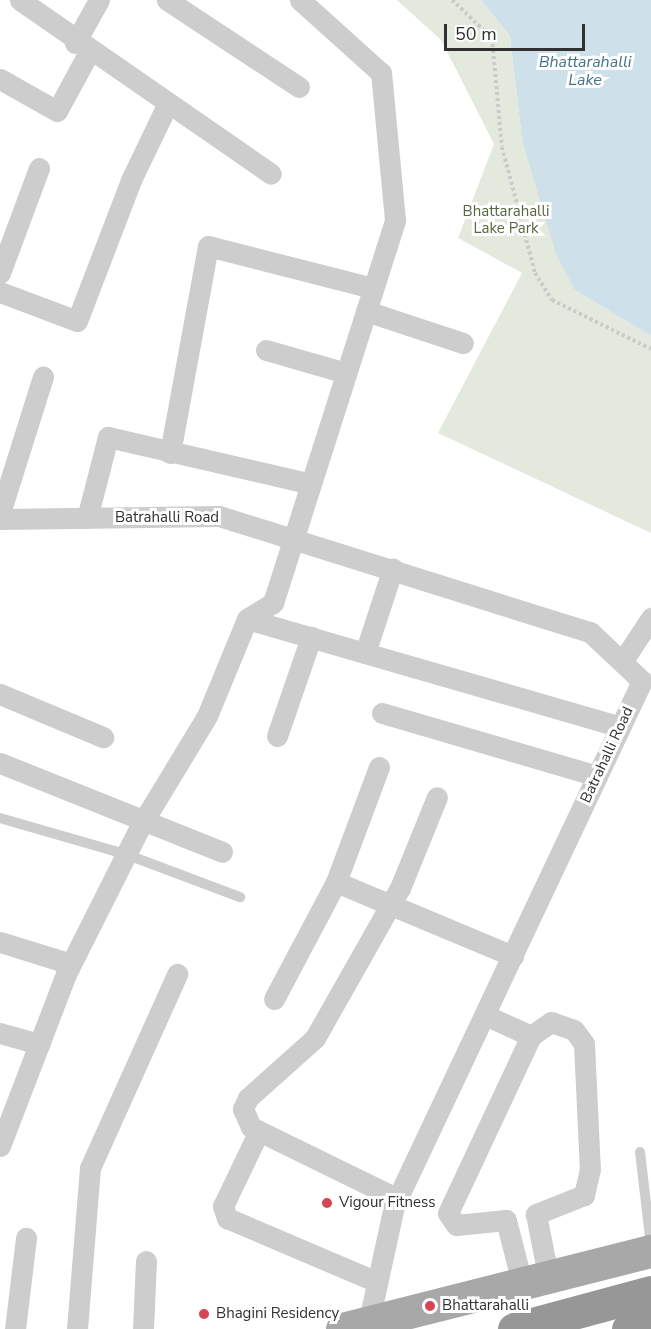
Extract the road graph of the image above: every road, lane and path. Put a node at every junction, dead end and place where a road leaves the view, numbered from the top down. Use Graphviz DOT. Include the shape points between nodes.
graph roads {
  1 [pos="20,0"];
  2 [pos="99,0"];
  3 [pos="167,0"];
  4 [pos="300,0"];
  5 [pos="453,0"];
  6 [pos="82,47"];
  7 [pos="0,79"];
  8 [pos="299,87"];
  9 [pos="168,104"];
  10 [pos="39,168"];
  11 [pos="271,174"];
  12 [pos="0,273"];
  13 [pos="373,288"];
  14 [pos="0,292"];
  15 [pos="366,310"];
  16 [pos="463,343"];
  17 [pos="266,350"];
  18 [pos="651,350"];
  19 [pos="346,373"];
  20 [pos="43,376"];
  21 [pos="170,453"];
  22 [pos="311,484"];
  23 [pos="0,513"];
  24 [pos="87,518"];
  25 [pos="0,519"];
  26 [pos="295,536"];
  27 [pos="393,568"];
  28 [pos="651,618"];
  29 [pos="248,619"];
  30 [pos="311,638"];
  31 [pos="365,653"];
  32 [pos="622,662"];
  33 [pos="0,694"];
  34 [pos="382,713"];
  35 [pos="620,727"];
  36 [pos="277,736"];
  37 [pos="103,737"];
  38 [pos="0,763"];
  39 [pos="379,767"];
  40 [pos="597,776"];
  41 [pos="437,796"];
  42 [pos="0,818"];
  43 [pos="145,818"];
  44 [pos="222,852"];
  45 [pos="128,855"];
  46 [pos="336,882"];
  47 [pos="240,897"];
  48 [pos="388,907"];
  49 [pos="0,942"];
  50 [pos="513,956"];
  51 [pos="71,963"];
  52 [pos="177,974"];
  53 [pos="274,999"];
  54 [pos="485,1016"];
  55 [pos="0,1033"];
  56 [pos="531,1036"];
  57 [pos="39,1044"];
  58 [pos="9,1099"];
  59 [pos="260,1131"];
  60 [pos="0,1146"];
  61 [pos="640,1152"];
  62 [pos="398,1199"];
  63 [pos="536,1214"];
  64 [pos="506,1220"];
  65 [pos="26,1238"];
  66 [pos="651,1246"];
  67 [pos="651,1251"];
  68 [pos="146,1261"];
  69 [pos="535,1280"];
  70 [pos="377,1282"];
  71 [pos="651,1292"];
  72 [pos="651,1323"];
  73 [pos="356,1325"];
  74 [pos="15,1329"];
  75 [pos="77,1329"];
  76 [pos="143,1329"];
  77 [pos="514,1329"];
  78 [pos="628,1329"];
  1 -- 6 [label="street"];
  2 -- 6 [label="street"];
  3 -- 8 [label="street"];
  4 -- 13 [label="street" via="381,73 395,220"];
  5 -- 18 [label="path" via="492,38 502,147 535,273 552,300"];
  6 -- 7 [label="street" via="57,111"];
  6 -- 9 [label="street"];
  9 -- 11 [label="street"];
  9 -- 14 [label="street" via="131,180 77,321"];
  10 -- 12 [label="street"];
  13 -- 15 [label="street"];
  13 -- 21 [label="street" via="208,246"];
  15 -- 16 [label="street"];
  15 -- 19 [label="street"];
  17 -- 19 [label="street"];
  19 -- 22 [label="street"];
  20 -- 23 [label="street"];
  21 -- 22 [label="street"];
  21 -- 24 [label="street" via="108,437"];
  22 -- 26 [label="street"];
  24 -- 25 [label="street, Batrahalli Road"];
  24 -- 26 [label="street, Batrahalli Road" via="219,516"];
  26 -- 27 [label="street, Batrahalli Road"];
  26 -- 29 [label="street" via="273,603"];
  27 -- 31 [label="street"];
  27 -- 32 [label="street, Batrahalli Road" via="590,632"];
  28 -- 32 [label="street"];
  29 -- 30 [label="street"];
  29 -- 43 [label="street" via="211,708"];
  30 -- 31 [label="street"];
  30 -- 36 [label="street"];
  31 -- 35 [label="street"];
  32 -- 35 [label="street, Batrahalli Road" via="642,681"];
  33 -- 37 [label="street"];
  34 -- 40 [label="street"];
  35 -- 40 [label="street, Batrahalli Road"];
  38 -- 43 [label="street"];
  39 -- 46 [label="street"];
  40 -- 50 [label="street, Batrahalli Road"];
  41 -- 48 [label="street"];
  42 -- 45 [label="lane"];
  43 -- 44 [label="street"];
  43 -- 45 [label="street"];
  45 -- 47 [label="lane"];
  45 -- 51 [label="street"];
  46 -- 48 [label="street"];
  46 -- 53 [label="street"];
  48 -- 50 [label="street"];
  48 -- 59 [label="street" via="315,1038 248,1098 244,1119"];
  49 -- 51 [label="street"];
  50 -- 54 [label="street, Batrahalli Road"];
  51 -- 57 [label="street"];
  52 -- 75 [label="street" via="90,1168"];
  54 -- 56 [label="street"];
  54 -- 62 [label="street, Batrahalli Road"];
  55 -- 57 [label="street"];
  56 -- 63 [label="street" via="544,1024 560,1022 584,1044 590,1169 584,1195"];
  56 -- 64 [label="street" via="448,1213 456,1225"];
  57 -- 58 [label="street"];
  58 -- 60 [label="street"];
  59 -- 62 [label="street"];
  59 -- 70 [label="street" via="223,1206 227,1218"];
  61 -- 66 [label="lane"];
  62 -- 70 [label="street, Batrahalli Road"];
  63 -- 64 [label="street"];
  63 -- 69 [label="street"];
  64 -- 69 [label="street"];
  65 -- 74 [label="street"];
  67 -- 69 [label="main road"];
  68 -- 76 [label="street"];
  69 -- 73 [label="main road"];
  70 -- 73 [label="street, Batrahalli Road"];
  71 -- 77 [label="highway"];
  72 -- 78 [label="highway"];
}
